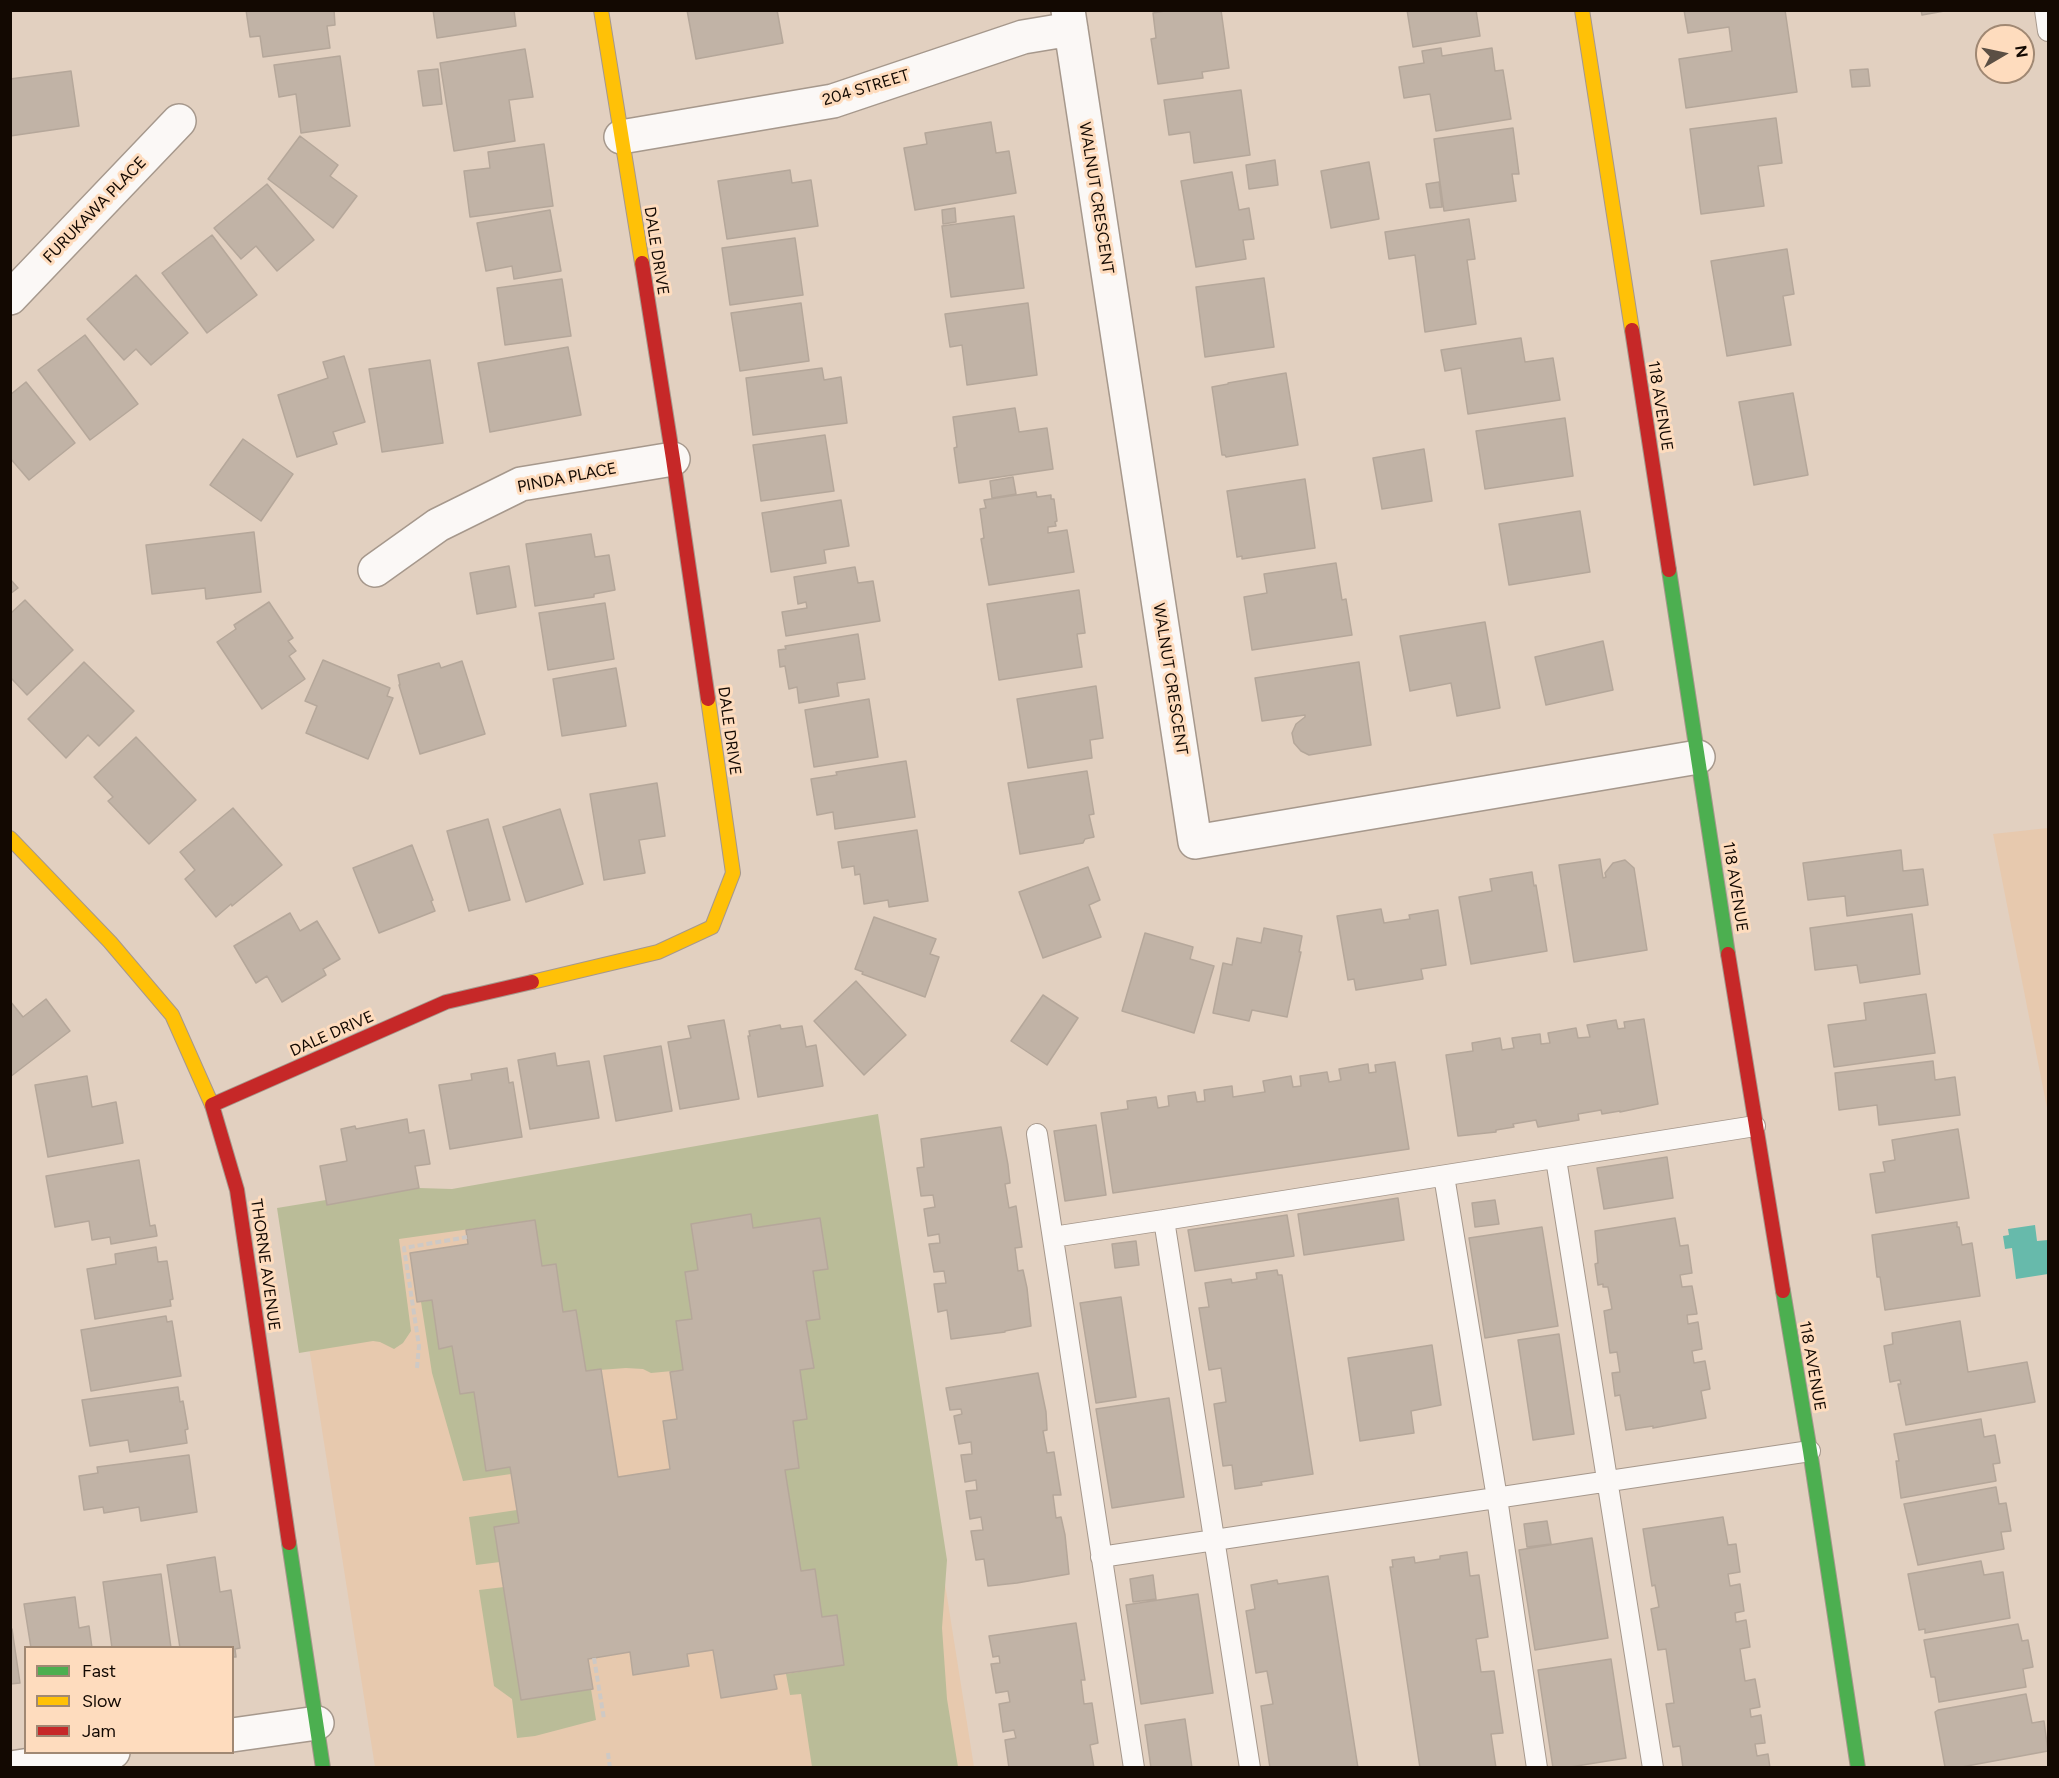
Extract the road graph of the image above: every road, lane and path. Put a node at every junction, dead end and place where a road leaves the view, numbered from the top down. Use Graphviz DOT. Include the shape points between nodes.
graph roads {
  1 [pos="601,10"];
  2 [pos="1582,10"];
  3 [pos="2045,10"];
  4 [pos="1069,20"];
  5 [pos="2049,31"];
  6 [pos="179,121"];
  7 [pos="621,137"];
  8 [pos="10,298"];
  9 [pos="673,459"];
  10 [pos="375,570"];
  11 [pos="1698,757"];
  12 [pos="10,838"];
  13 [pos="212,1105"];
  14 [pos="1755,1126"];
  15 [pos="1037,1134"];
  16 [pos="1556,1159"];
  17 [pos="1444,1176"];
  18 [pos="1164,1220"];
  19 [pos="467,1237"];
  20 [pos="1053,1237"];
  21 [pos="417,1368"];
  22 [pos="1810,1451"];
  23 [pos="1609,1481"];
  24 [pos="1497,1498"];
  25 [pos="1215,1541"];
  26 [pos="1101,1557"];
  27 [pos="594,1658"];
  28 [pos="604,1719"];
  29 [pos="317,1723"];
  30 [pos="234,1735"];
  31 [pos="608,1753"];
  32 [pos="99,1754"];
  33 [pos="11,1767"];
  34 [pos="323,1767"];
  35 [pos="610,1767"];
  36 [pos="1134,1767"];
  37 [pos="1250,1767"];
  38 [pos="1538,1767"];
  39 [pos="1653,1767"];
  40 [pos="1858,1767"];
  1 -- 7 [label="street, DALE DRIVE"];
  2 -- 11 [label="street, 118 AVENUE"];
  3 -- 5 [label="lane"];
  4 -- 7 [label="street, 204 STREET" via="833,101"];
  4 -- 11 [label="street, WALNUT CRESCENT" via="1195,842"];
  6 -- 8 [label="street, FURUKAWA PLACE"];
  7 -- 9 [label="street, DALE DRIVE"];
  9 -- 10 [label="street, PINDA PLACE" via="521,484 438,525"];
  9 -- 13 [label="street, DALE DRIVE" via="733,873 712,927 658,952 446,1002"];
  11 -- 14 [label="street, 118 AVENUE"];
  12 -- 13 [label="street, THORNE AVENUE" via="110,942 171,1015"];
  13 -- 29 [label="street, THORNE AVENUE" via="237,1190"];
  14 -- 16 [label="lane"];
  14 -- 22 [label="street, 118 AVENUE"];
  15 -- 20 [label="lane"];
  16 -- 17 [label="lane"];
  16 -- 23 [label="lane"];
  17 -- 18 [label="lane"];
  17 -- 24 [label="lane"];
  18 -- 20 [label="lane"];
  18 -- 25 [label="lane"];
  19 -- 21 [label="path" via="404,1248 419,1346"];
  20 -- 26 [label="lane"];
  22 -- 23 [label="lane"];
  22 -- 40 [label="street, 118 AVENUE"];
  23 -- 24 [label="lane"];
  23 -- 39 [label="lane"];
  24 -- 25 [label="lane"];
  24 -- 38 [label="lane"];
  25 -- 26 [label="lane"];
  25 -- 37 [label="lane"];
  26 -- 36 [label="lane"];
  27 -- 28 [label="path"];
  29 -- 30 [label="street"];
  29 -- 34 [label="street, THORNE AVENUE"];
  31 -- 35 [label="path"];
  32 -- 33 [label="street"];
}
